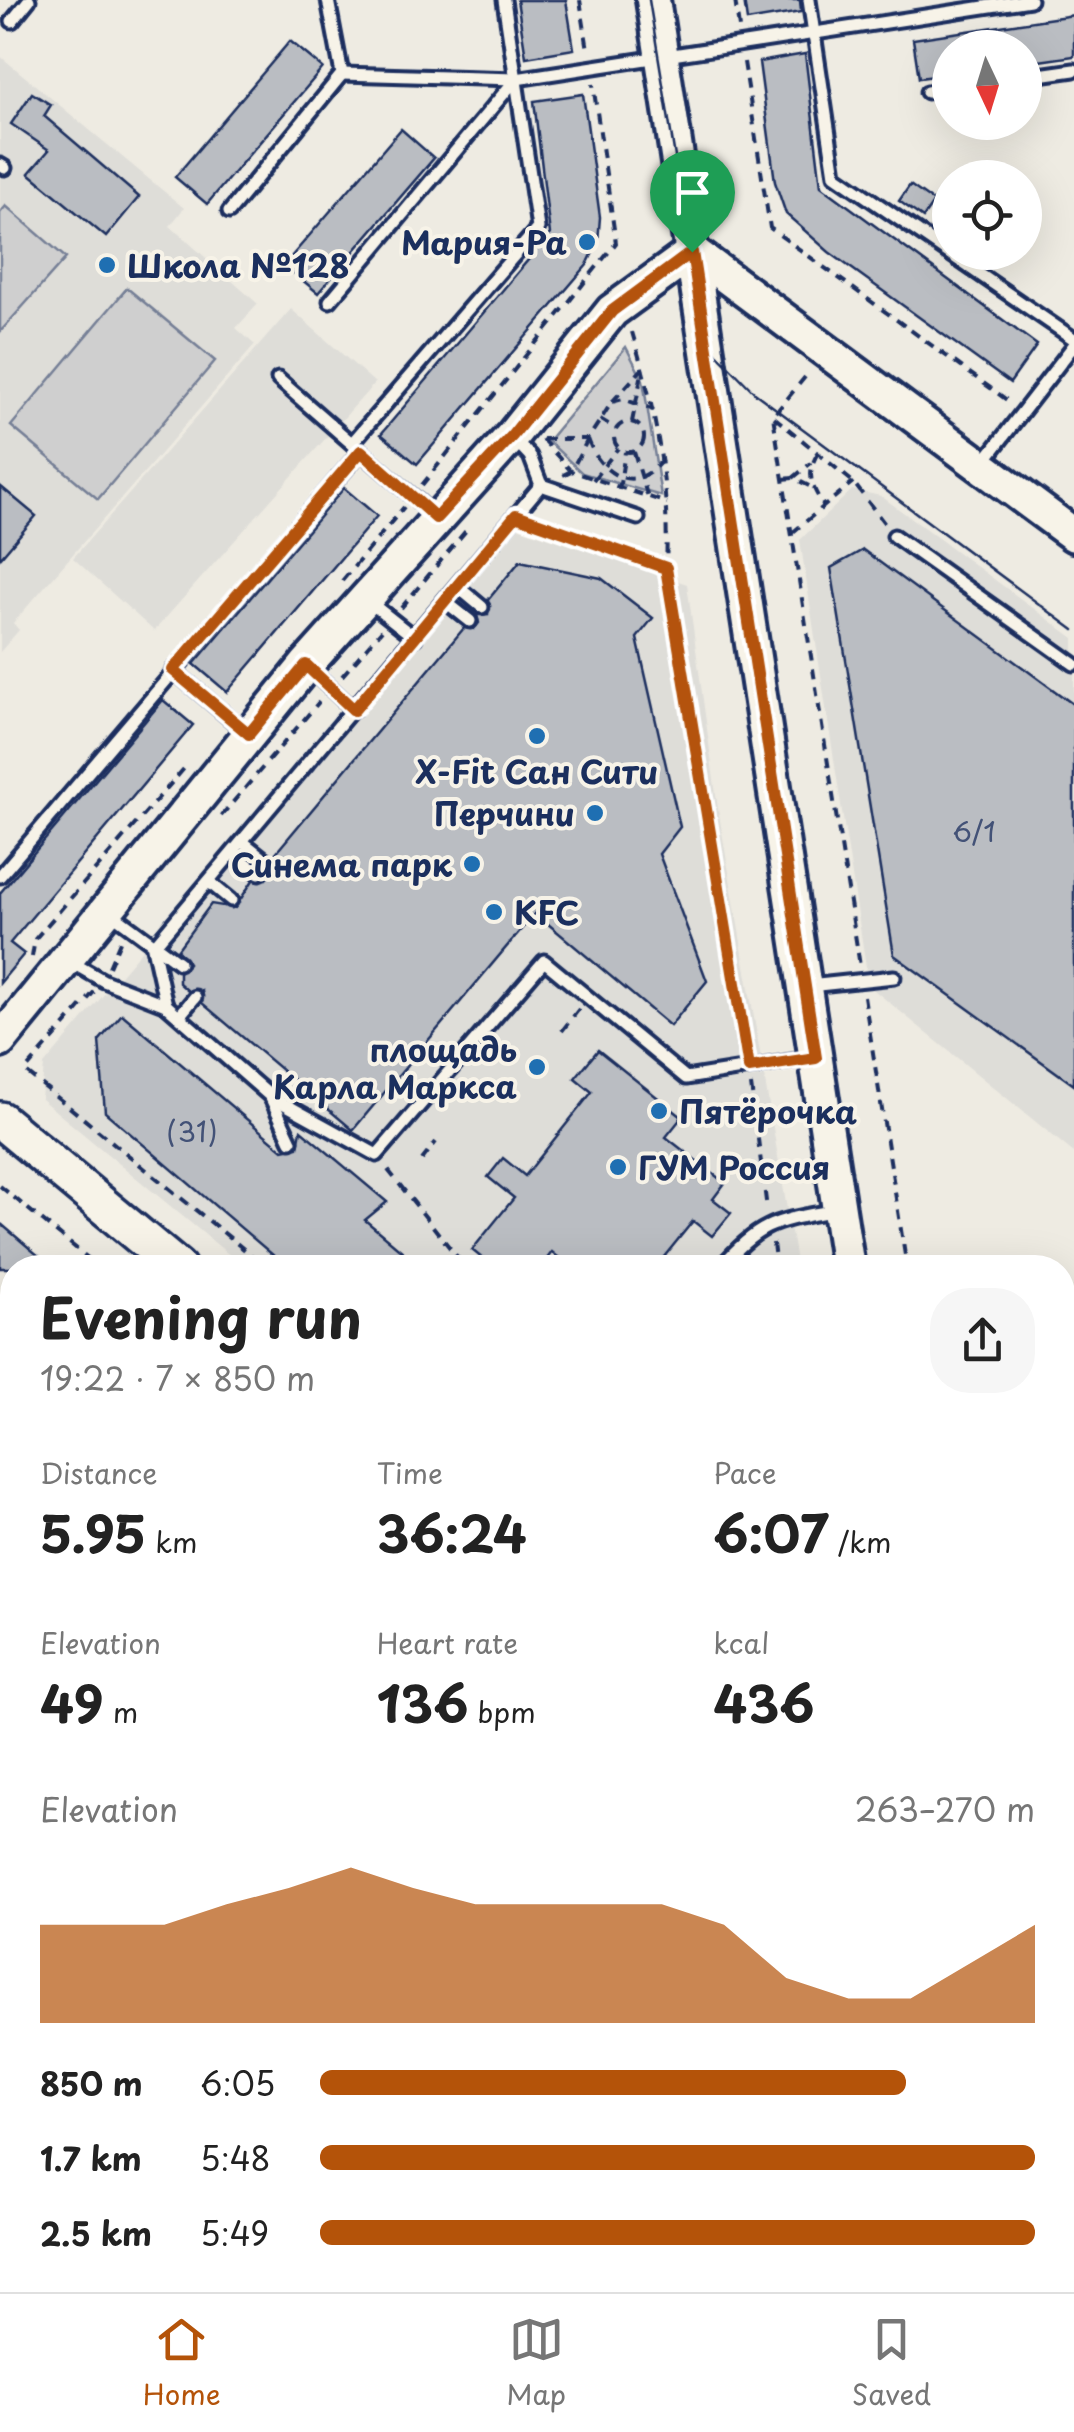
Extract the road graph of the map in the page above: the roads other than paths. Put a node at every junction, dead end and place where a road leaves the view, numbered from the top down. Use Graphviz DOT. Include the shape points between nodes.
graph roads {
  1 [pos="29,0"];
  2 [pos="328,0"];
  3 [pos="504,0"];
  4 [pos="653,0"];
  5 [pos="809,0"];
  6 [pos="1030,0"];
  7 [pos="974,4"];
  8 [pos="12,21"];
  9 [pos="814,33"];
  10 [pos="662,55"];
  11 [pos="1074,70"];
  12 [pos="342,74"];
  13 [pos="1042,75"];
  14 [pos="516,78"];
  15 [pos="932,91"];
  16 [pos="927,92"];
  17 [pos="229,212"];
  18 [pos="692,252"];
  19 [pos="330,302"];
  20 [pos="1074,342"];
  21 [pos="278,379"];
  22 [pos="512,436"];
  23 [pos="357,447"];
  24 [pos="981,466"];
  25 [pos="541,485"];
  26 [pos="436,518"];
  27 [pos="638,518"];
  28 [pos="1074,535"];
  29 [pos="894,536"];
  30 [pos="458,588"];
  31 [pos="364,598"];
  32 [pos="446,602"];
  33 [pos="482,607"];
  34 [pos="470,621"];
  35 [pos="415,638"];
  36 [pos="1074,664"];
  37 [pos="306,665"];
  38 [pos="173,670"];
  39 [pos="354,710"];
  40 [pos="249,734"];
  41 [pos="243,842"];
  42 [pos="233,853"];
  43 [pos="0,876"];
  44 [pos="209,882"];
  45 [pos="232,900"];
  46 [pos="107,909"];
  47 [pos="153,947"];
  48 [pos="68,960"];
  49 [pos="179,963"];
  50 [pos="894,977"];
  51 [pos="805,987"];
  52 [pos="195,996"];
  53 [pos="166,1005"];
  54 [pos="180,1015"];
  55 [pos="0,1040"];
  56 [pos="816,1058"];
  57 [pos="270,1096"];
  58 [pos="0,1120"];
  59 [pos="291,1141"];
  60 [pos="838,1210"];
  61 [pos="162,1255"];
  62 [pos="731,1255"];
  63 [pos="846,1255"];
  1 -- 8 [label="lane"];
  2 -- 12 [label="lane"];
  3 -- 14 [label="lane"];
  4 -- 10 [label="main road"];
  5 -- 9 [label="lane"];
  6 -- 7 [label="lane"];
  7 -- 9 [label="lane"];
  9 -- 10 [label="lane"];
  9 -- 20 [label="lane" via="834,175"];
  10 -- 14 [label="lane"];
  10 -- 18 [label="main road"];
  11 -- 13 [label="lane"];
  12 -- 14 [label="lane"];
  12 -- 17 [label="lane"];
  14 -- 19 [label="lane"];
  14 -- 23 [label="lane" via="538,228"];
  15 -- 16 [label="lane"];
  18 -- 22 [label="main road" via="612,311"];
  18 -- 24 [label="main road"];
  18 -- 51 [label="main road"];
  20 -- 24 [label="lane"];
  21 -- 23 [label="lane"];
  22 -- 25 [label="lane" via="530,456"];
  22 -- 26 [label="main road"];
  23 -- 26 [label="lane"];
  23 -- 38 [label="lane"];
  24 -- 28 [label="main road"];
  25 -- 27 [label="lane"];
  25 -- 30 [label="lane"];
  26 -- 31 [label="main road"];
  29 -- 36 [label="lane"];
  30 -- 32 [label="lane"];
  30 -- 33 [label="lane"];
  31 -- 35 [label="lane"];
  31 -- 37 [label="main road"];
  32 -- 34 [label="lane"];
  32 -- 35 [label="lane"];
  35 -- 39 [label="lane"];
  37 -- 39 [label="lane"];
  37 -- 40 [label="main road"];
  38 -- 40 [label="lane"];
  38 -- 43 [label="lane"];
  39 -- 41 [label="lane"];
  40 -- 46 [label="main road"];
  41 -- 42 [label="lane"];
  41 -- 42 [label="lane" via="264,868"];
  42 -- 44 [label="lane"];
  44 -- 45 [label="lane"];
  44 -- 47 [label="lane"];
  46 -- 47 [label="lane"];
  46 -- 48 [label="main road"];
  47 -- 49 [label="lane"];
  47 -- 53 [label="lane"];
  48 -- 53 [label="lane"];
  48 -- 55 [label="main road"];
  50 -- 51 [label="lane"];
  51 -- 56 [label="main road"];
  52 -- 54 [label="lane"];
  53 -- 54 [label="lane"];
  54 -- 57 [label="lane"];
  56 -- 57 [label="lane" via="686,1078 544,961 377,1155"];
  56 -- 60 [label="main road"];
  57 -- 59 [label="lane"];
  58 -- 61 [label="main road"];
  60 -- 62 [label="lane" via="770,1224 748,1235"];
  60 -- 63 [label="main road"];
}
